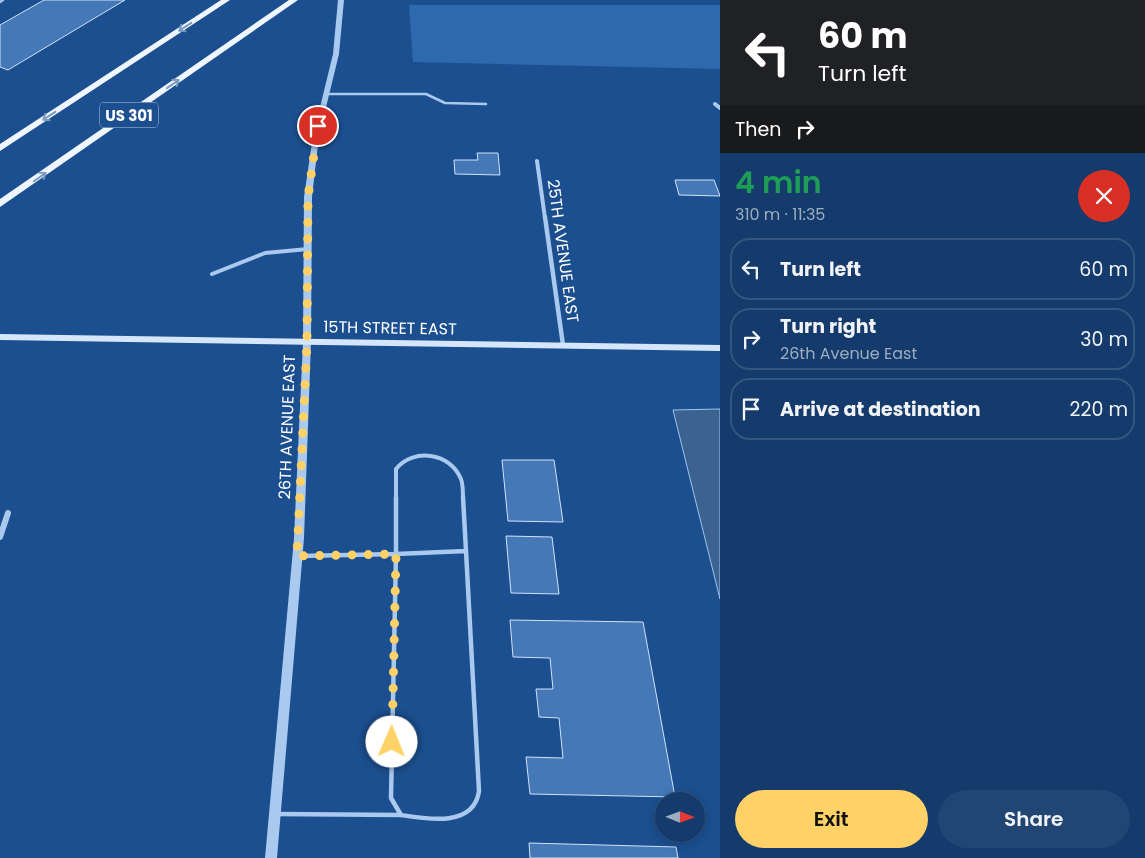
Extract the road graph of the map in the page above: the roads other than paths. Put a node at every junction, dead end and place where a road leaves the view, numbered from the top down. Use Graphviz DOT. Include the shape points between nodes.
graph roads {
  1 [pos="3,0"];
  2 [pos="226,0"];
  3 [pos="294,0"];
  4 [pos="341,0"];
  5 [pos="0,2"];
  6 [pos="326,94"];
  7 [pos="486,104"];
  8 [pos="716,104"];
  9 [pos="720,108"];
  10 [pos="0,148"];
  11 [pos="537,161"];
  12 [pos="0,204"];
  13 [pos="308,249"];
  14 [pos="212,274"];
  15 [pos="0,337"];
  16 [pos="307,342"];
  17 [pos="563,345"];
  18 [pos="720,348"];
  19 [pos="8,513"];
  20 [pos="0,537"];
  21 [pos="466,550"];
  22 [pos="396,554"];
  23 [pos="297,556"];
  24 [pos="274,814"];
  25 [pos="401,815"];
  26 [pos="270,858"];
  1 -- 5 [label="lane"];
  2 -- 10 [label="main road, US 301, one-way"];
  12 -- 3 [label="main road, US 301, one-way"];
  4 -- 6 [label="street, 26TH AVENUE EAST" via="336,54"];
  6 -- 7 [label="lane" via="426,94 445,103"];
  6 -- 13 [label="street, 26TH AVENUE EAST" via="312,161"];
  8 -- 9 [label="street"];
  11 -- 17 [label="street, 25TH AVENUE EAST"];
  13 -- 14 [label="lane" via="265,253"];
  13 -- 16 [label="street, 26TH AVENUE EAST"];
  15 -- 16 [label="main road, 15TH STREET EAST"];
  16 -- 17 [label="main road, 15TH STREET EAST"];
  16 -- 23 [label="street, 26TH AVENUE EAST"];
  17 -- 18 [label="main road, 15TH STREET EAST"];
  19 -- 20 [label="street"];
  21 -- 22 [label="lane"];
  21 -- 22 [label="lane" via="462,480 456,468 436,456 410,457 396,469"];
  21 -- 25 [label="lane" via="479,784 477,800 467,811 454,817"];
  22 -- 23 [label="lane"];
  22 -- 25 [label="lane" via="391,798"];
  23 -- 24 [label="street, 26TH AVENUE EAST"];
  24 -- 25 [label="lane"];
  24 -- 26 [label="street, 26TH AVENUE EAST"];
}
